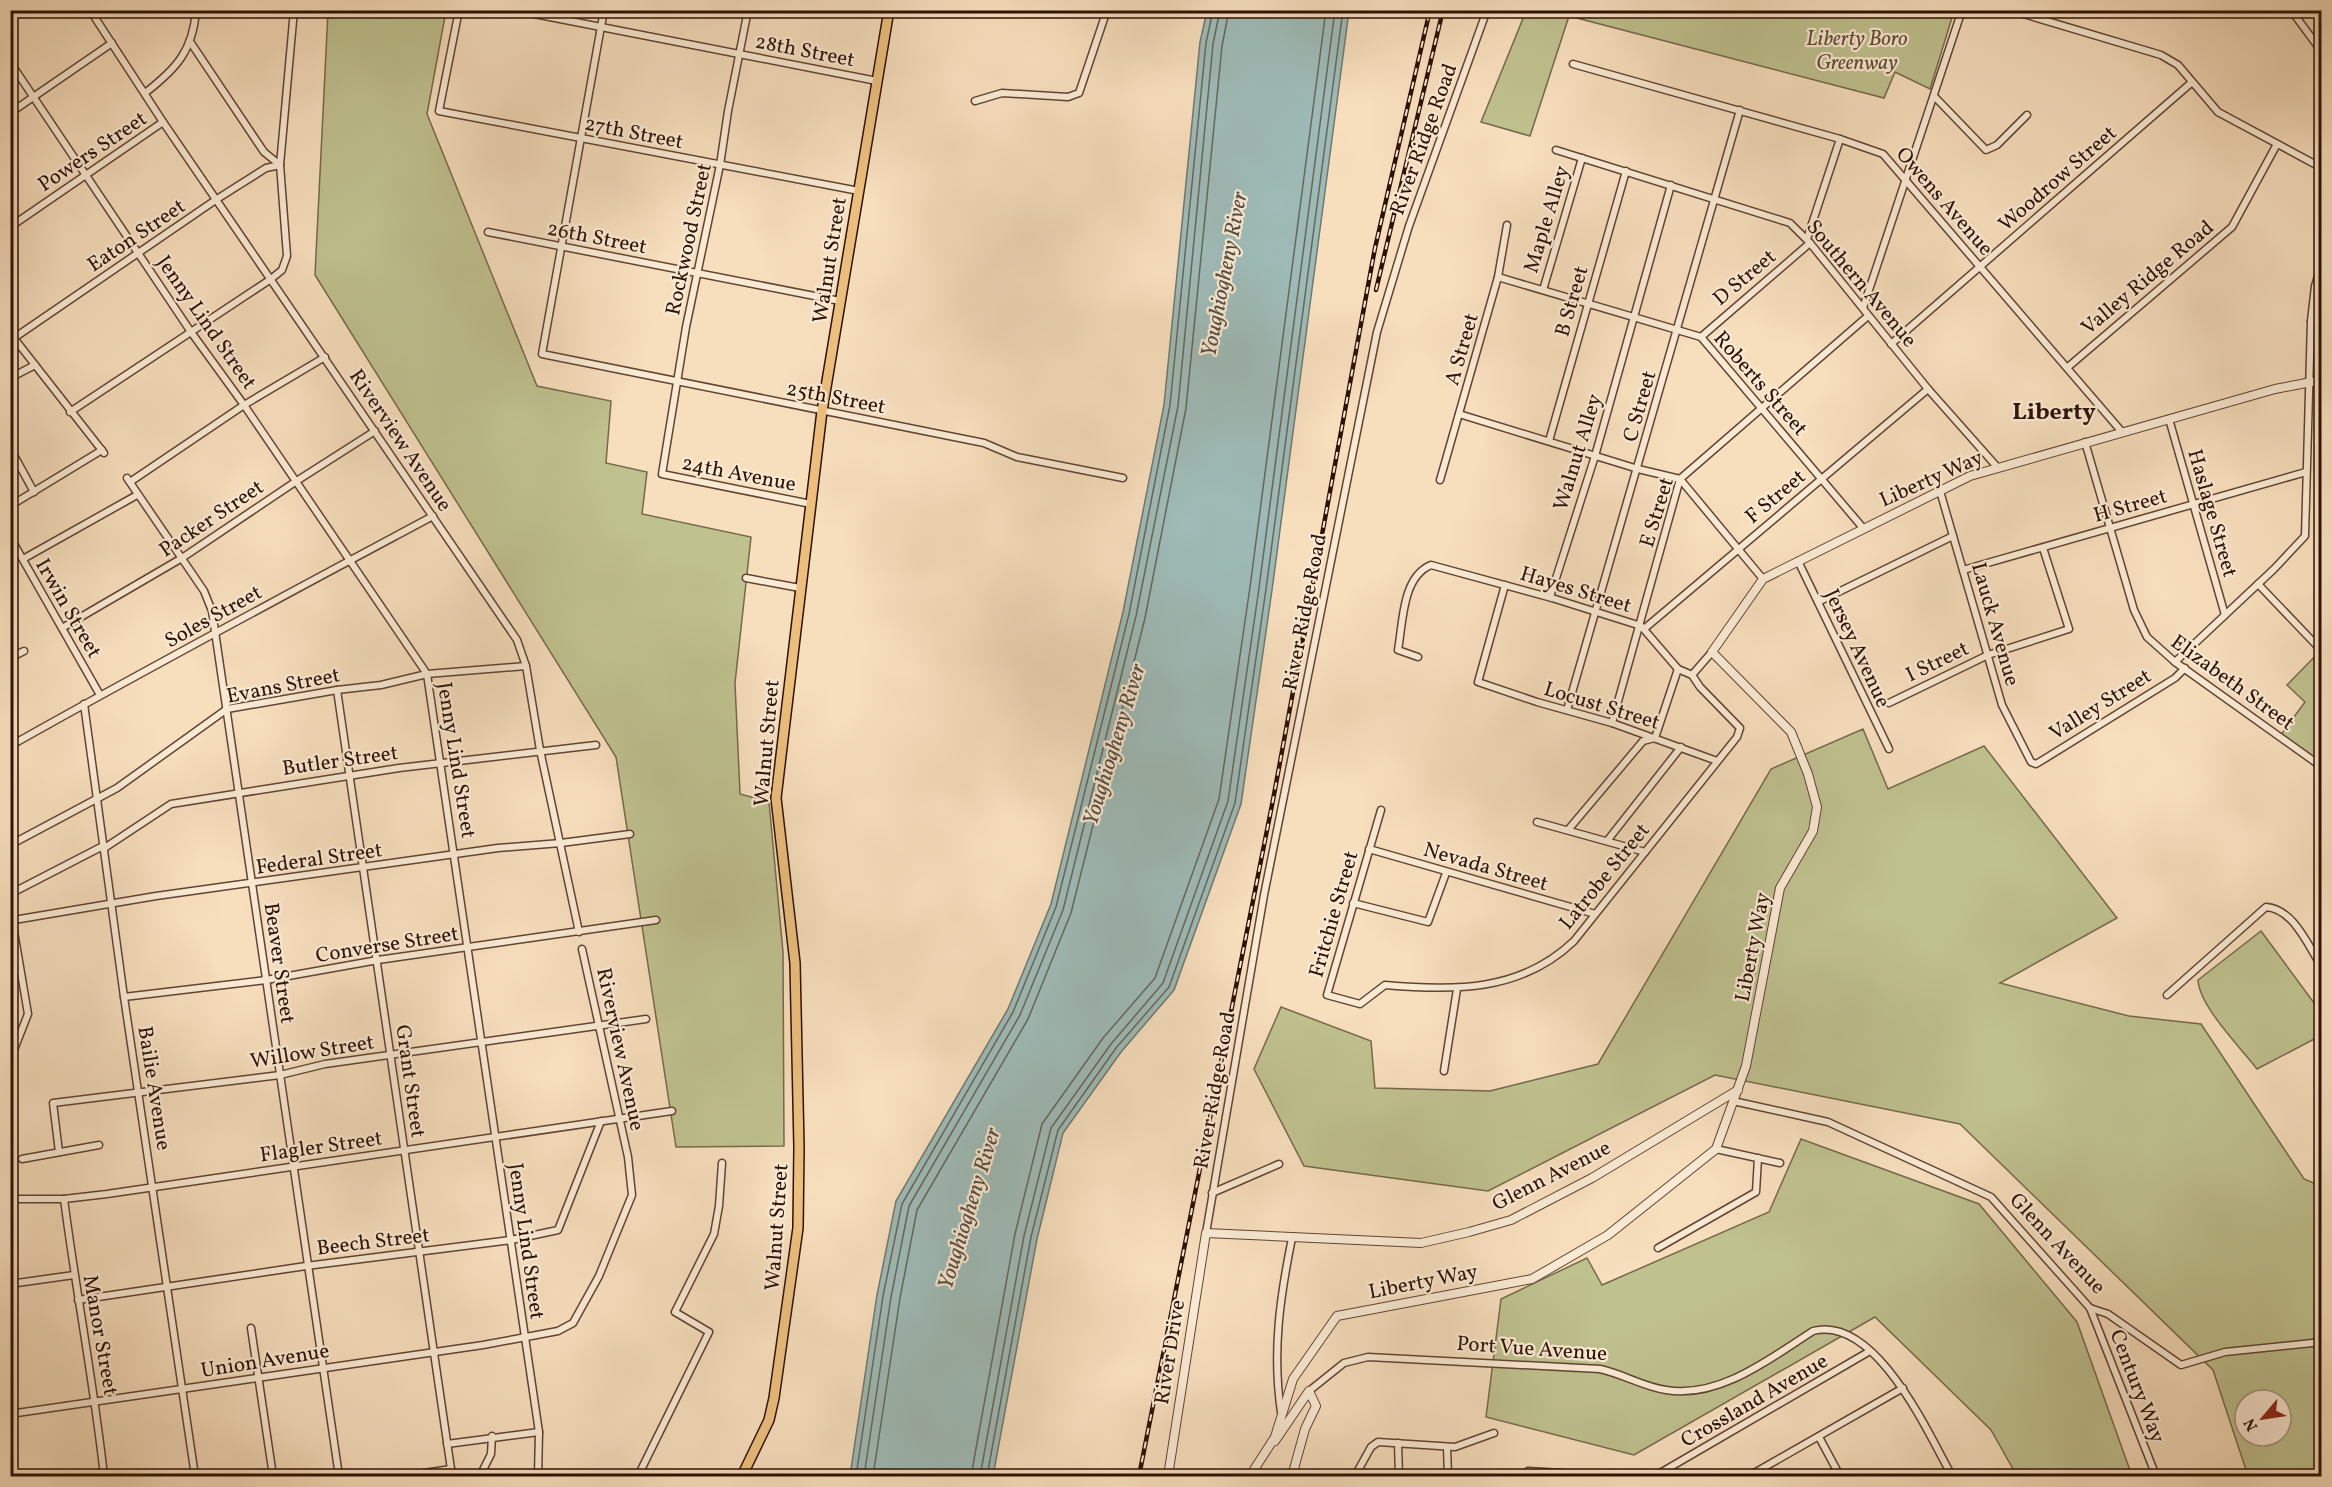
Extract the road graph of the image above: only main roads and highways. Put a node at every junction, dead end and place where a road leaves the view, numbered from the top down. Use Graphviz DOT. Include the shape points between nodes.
graph roads {
  1 [pos="889,10"];
  2 [pos="742,1476"];
  1 -- 2 [label="main road, Walnut Street" via="822,411 776,798 795,963 798,1228 774,1398 769,1420"];
}
